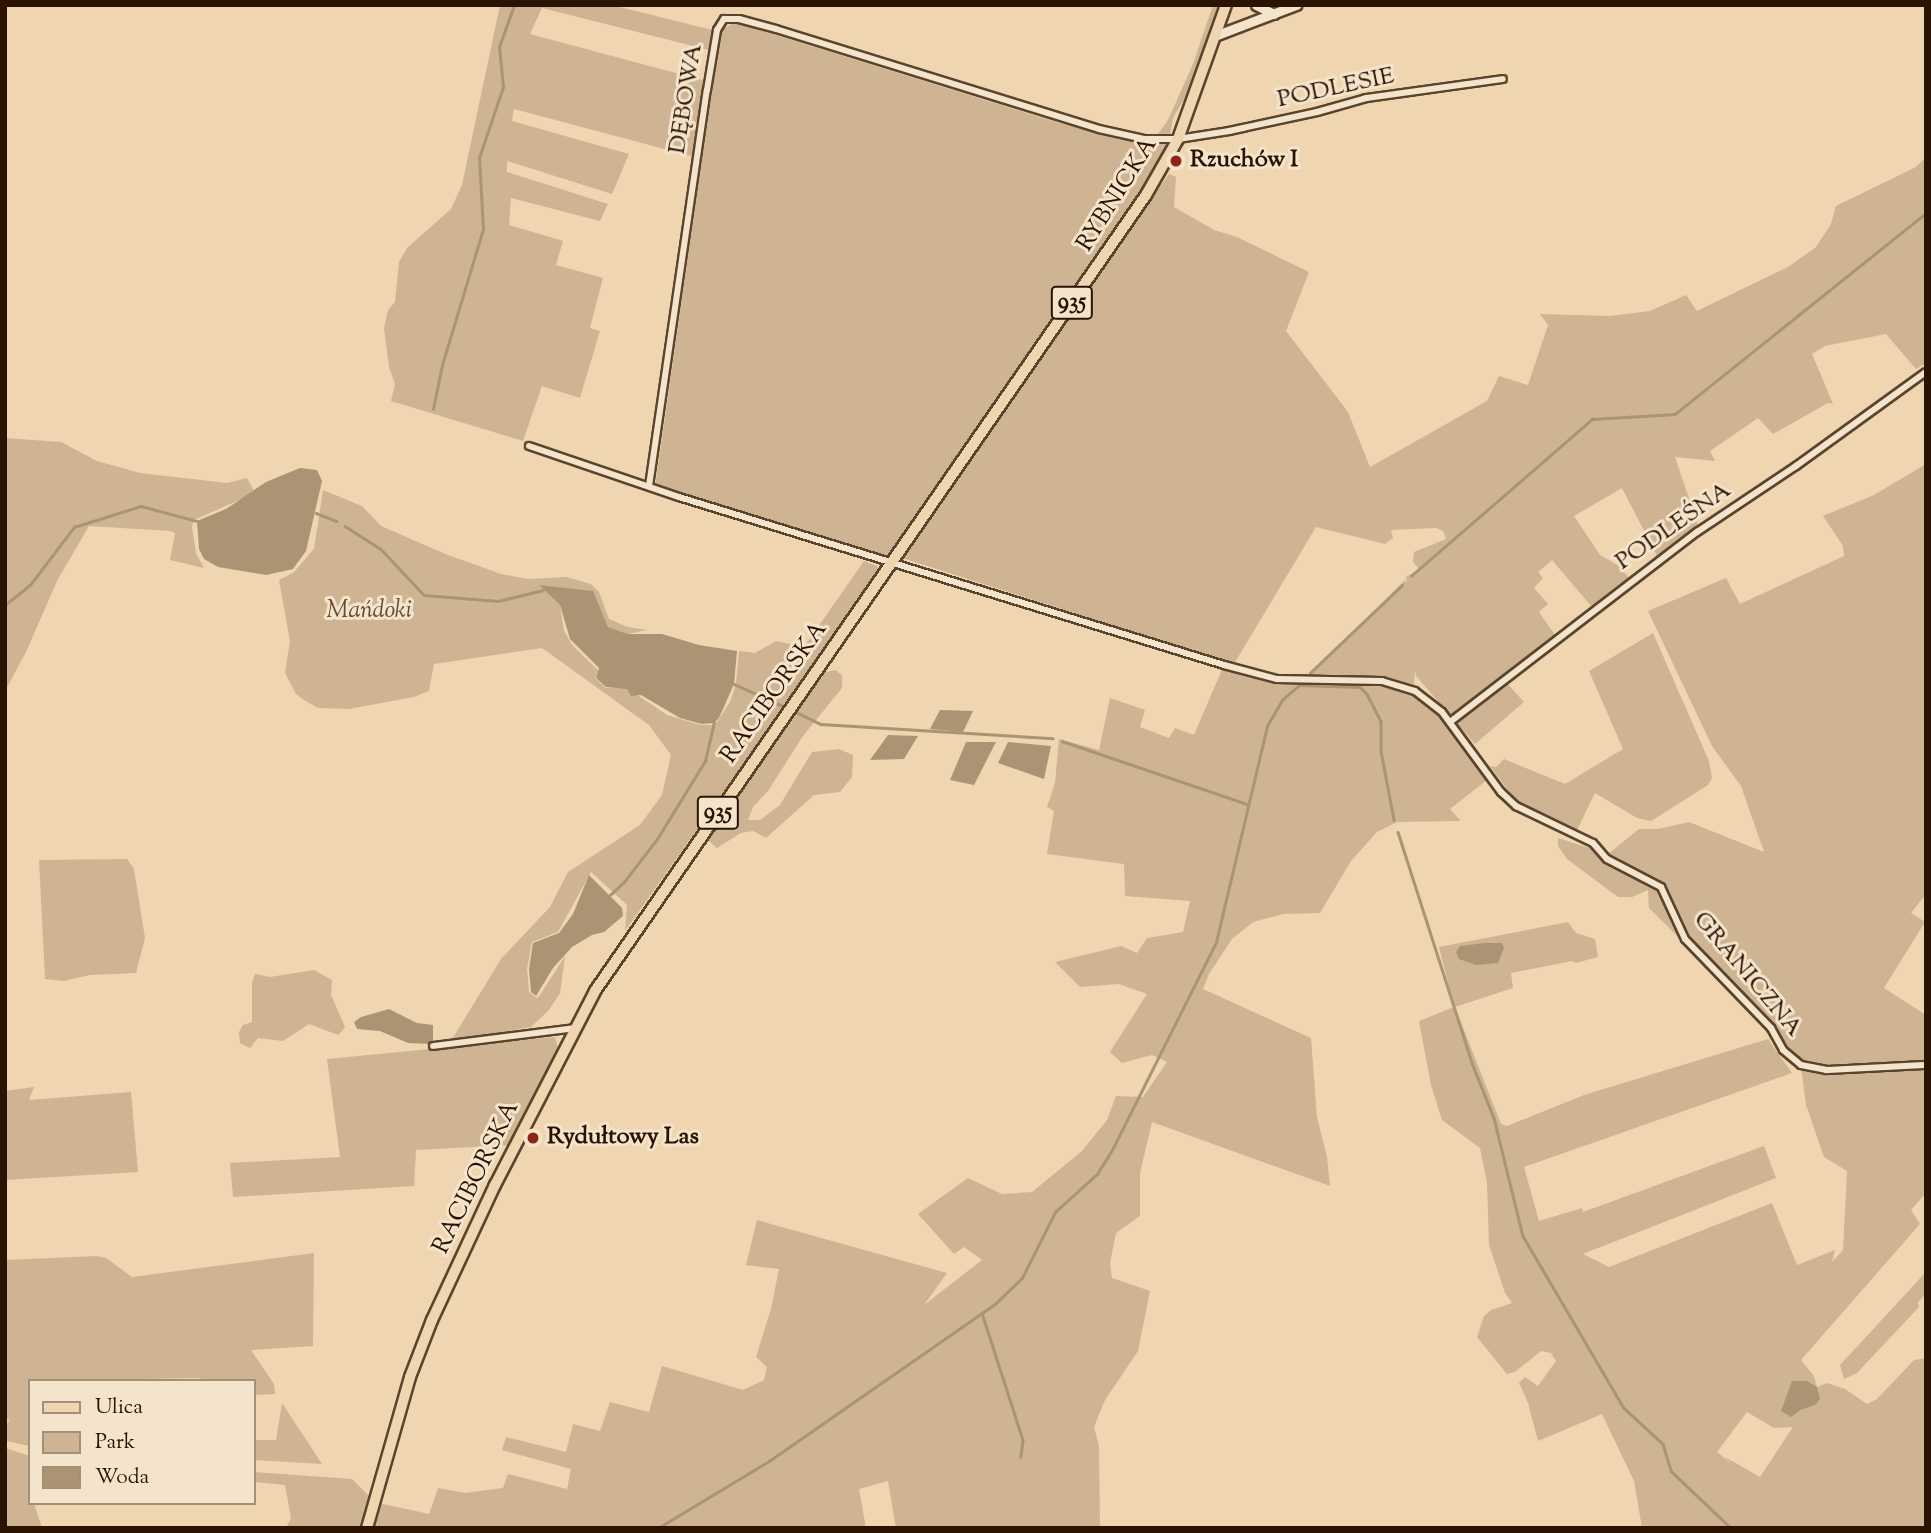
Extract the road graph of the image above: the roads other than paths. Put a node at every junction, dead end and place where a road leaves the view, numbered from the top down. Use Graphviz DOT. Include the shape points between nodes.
graph roads {
  1 [pos="1226,5"];
  2 [pos="1256,5"];
  3 [pos="1296,5"];
  4 [pos="1274,14"];
  5 [pos="1217,35"];
  6 [pos="1503,79"];
  7 [pos="1178,139"];
  8 [pos="1926,372"];
  9 [pos="529,446"];
  10 [pos="649,486"];
  11 [pos="892,561"];
  12 [pos="1450,722"];
  13 [pos="575,1028"];
  14 [pos="433,1046"];
  15 [pos="1926,1065"];
  16 [pos="367,1528"];
  1 -- 5 [label="main road, RYBNICKA / 935"];
  2 -- 4 [label="main road"];
  3 -- 4 [label="main road"];
  4 -- 5 [label="main road"];
  5 -- 7 [label="main road, RYBNICKA / 935"];
  6 -- 7 [label="street, PODLESIE" via="1366,98"];
  7 -- 10 [label="street, DĘBOWA" via="1123,136 776,29 724,19 707,90"];
  7 -- 11 [label="main road, RYBNICKA / 935" via="1100,264"];
  8 -- 12 [label="street, PODLEŚNA" via="1697,532"];
  9 -- 10 [label="street"];
  10 -- 11 [label="street"];
  11 -- 12 [label="street" via="1277,679 1402,685"];
  11 -- 13 [label="main road, RACIBORSKA / 935" via="595,991"];
  12 -- 15 [label="street, GRANICZNA" via="1516,806 1593,843 1608,859 1661,887 1685,939 1801,1065 1826,1070"];
  13 -- 14 [label="street"];
  13 -- 16 [label="main road, RACIBORSKA / 935" via="432,1320 410,1377"];
}
